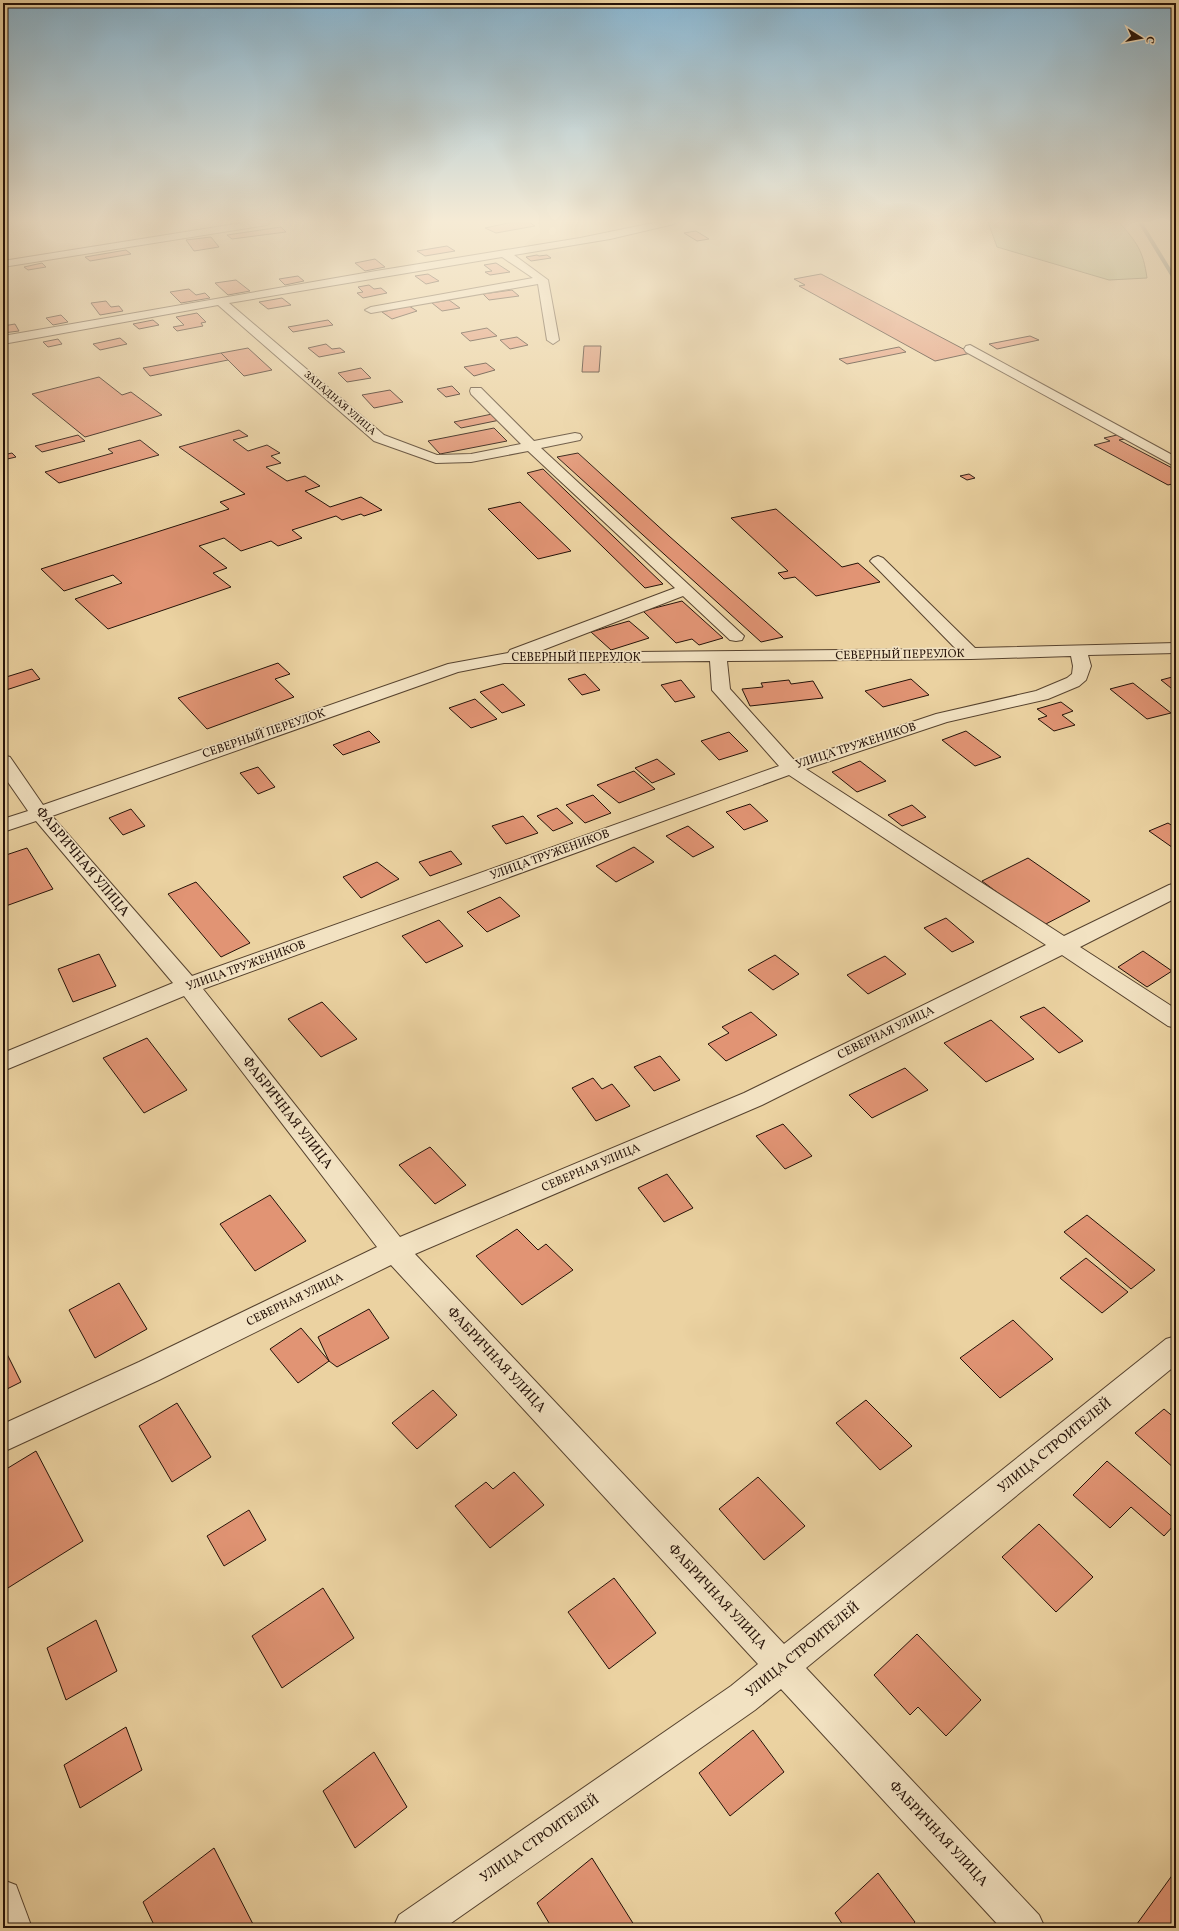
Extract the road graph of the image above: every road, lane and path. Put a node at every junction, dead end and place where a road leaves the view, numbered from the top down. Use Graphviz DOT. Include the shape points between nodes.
graph roads {
  1 [pos="158,312"];
  2 [pos="233,312"];
  3 [pos="548,312"];
  4 [pos="3,340"];
  5 [pos="553,340"];
  6 [pos="970,349"];
  7 [pos="476,391"];
  8 [pos="575,437"];
  9 [pos="531,446"];
  10 [pos="1176,464"];
  11 [pos="878,561"];
  12 [pos="686,588"];
  13 [pos="736,636"];
  14 [pos="1176,648"];
  15 [pos="1079,652"];
  16 [pos="971,654"];
  17 [pos="718,657"];
  18 [pos="504,658"];
  19 [pos="3,761"];
  20 [pos="792,768"];
  21 [pos="39,813"];
  22 [pos="3,826"];
  23 [pos="1176,890"];
  24 [pos="1061,946"];
  25 [pos="188,986"];
  26 [pos="1176,1020"];
  27 [pos="3,1062"];
  28 [pos="395,1251"];
  29 [pos="1176,1348"];
  30 [pos="3,1438"];
  31 [pos="781,1667"];
  32 [pos="3,1898"];
  33 [pos="13,1928"];
  34 [pos="412,1928"];
  35 [pos="1026,1928"];
  1 -- 4 [label="street"];
  2 -- 9 [label="street, ЗАПАДНАЯ УЛИЦА" via="379,438 436,459 471,458"];
  3 -- 5 [label="street"];
  6 -- 10 [label="street"];
  7 -- 9 [label="street"];
  8 -- 9 [label="street, ЗАПАДНАЯ УЛИЦА"];
  9 -- 12 [label="street"];
  11 -- 16 [label="street"];
  12 -- 13 [label="street"];
  12 -- 18 [label="street"];
  14 -- 15 [label="street, СЕВЕРНЫЙ ПЕРЕУЛОК"];
  15 -- 16 [label="street, СЕВЕРНЫЙ ПЕРЕУЛОК"];
  15 -- 20 [label="street, УЛИЦА ТРУЖЕНИКОВ" via="1082,666 1080,676 1065,686 1042,695 942,718"];
  16 -- 17 [label="street, СЕВЕРНЫЙ ПЕРЕУЛОК"];
  17 -- 18 [label="street, СЕВЕРНЫЙ ПЕРЕУЛОК"];
  17 -- 20 [label="street" via="721,690"];
  18 -- 21 [label="street, СЕВЕРНЫЙ ПЕРЕУЛОК" via="454,668"];
  19 -- 21 [label="street, ФАБРИЧНАЯ УЛИЦА"];
  20 -- 24 [label="street"];
  20 -- 25 [label="street, УЛИЦА ТРУЖЕНИКОВ"];
  21 -- 22 [label="street, СЕВЕРНЫЙ ПЕРЕУЛОК"];
  21 -- 25 [label="street, ФАБРИЧНАЯ УЛИЦА"];
  23 -- 24 [label="street, СЕВЕРНАЯ УЛИЦА"];
  24 -- 26 [label="street"];
  24 -- 28 [label="street, СЕВЕРНАЯ УЛИЦА" via="753,1099"];
  25 -- 27 [label="street, УЛИЦА ТРУЖЕНИКОВ"];
  25 -- 28 [label="street, ФАБРИЧНАЯ УЛИЦА"];
  28 -- 30 [label="street, СЕВЕРНАЯ УЛИЦА" via="149,1371"];
  28 -- 31 [label="street, ФАБРИЧНАЯ УЛИЦА"];
  29 -- 31 [label="street, УЛИЦА СТРОИТЕЛЕЙ"];
  31 -- 34 [label="street, УЛИЦА СТРОИТЕЛЕЙ" via="743,1698"];
  31 -- 35 [label="street, ФАБРИЧНАЯ УЛИЦА"];
  32 -- 33 [label="street"];
}
